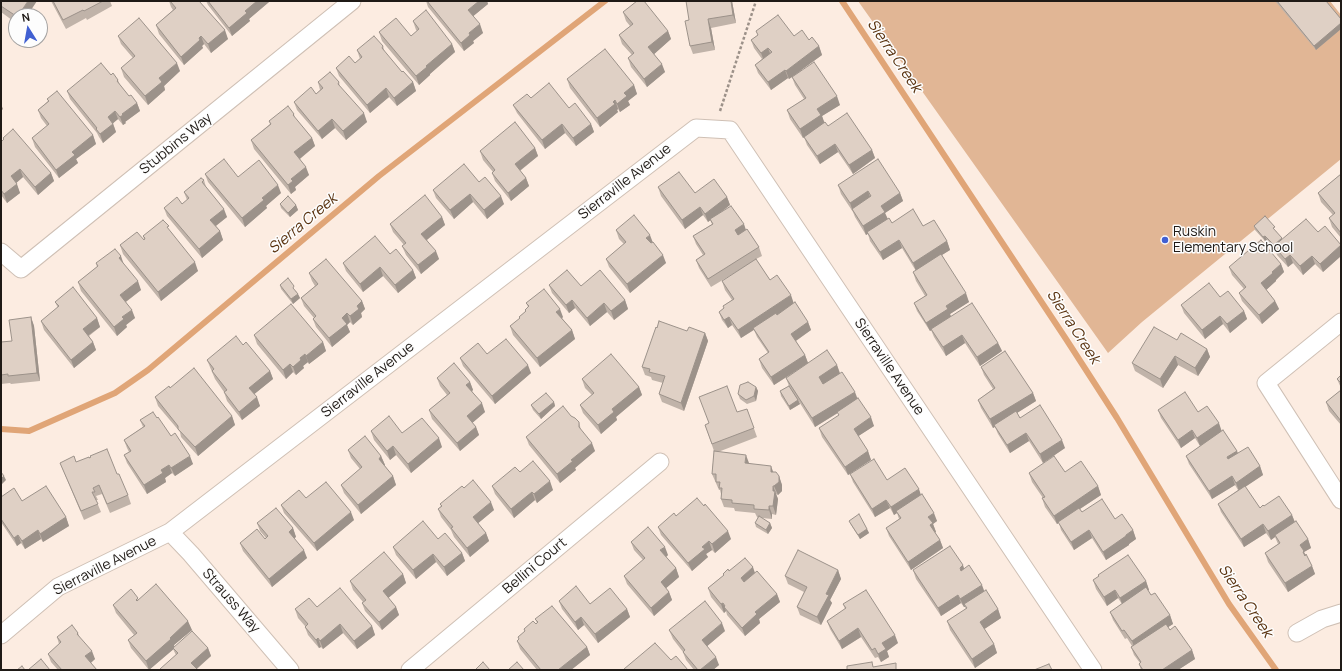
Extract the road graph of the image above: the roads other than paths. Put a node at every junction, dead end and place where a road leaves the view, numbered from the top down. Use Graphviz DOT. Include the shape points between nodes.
graph roads {
  1 [pos="352,1"];
  2 [pos="1,252"];
  3 [pos="1341,322"];
  4 [pos="660,462"];
  5 [pos="1341,500"];
  6 [pos="170,532"];
  7 [pos="1341,613"];
  8 [pos="1297,633"];
  9 [pos="1,635"];
  10 [pos="290,670"];
  11 [pos="410,670"];
  12 [pos="1093,670"];
  1 -- 2 [label="street, Stubbins Way" via="22,269"];
  3 -- 5 [label="street" via="1266,383"];
  4 -- 11 [label="street, Bellini Court"];
  6 -- 9 [label="street, Sierraville Avenue" via="58,587"];
  6 -- 10 [label="street, Strauss Way"];
  6 -- 12 [label="street, Sierraville Avenue" via="696,128 730,130"];
  7 -- 8 [label="street" via="1322,619"];
}
